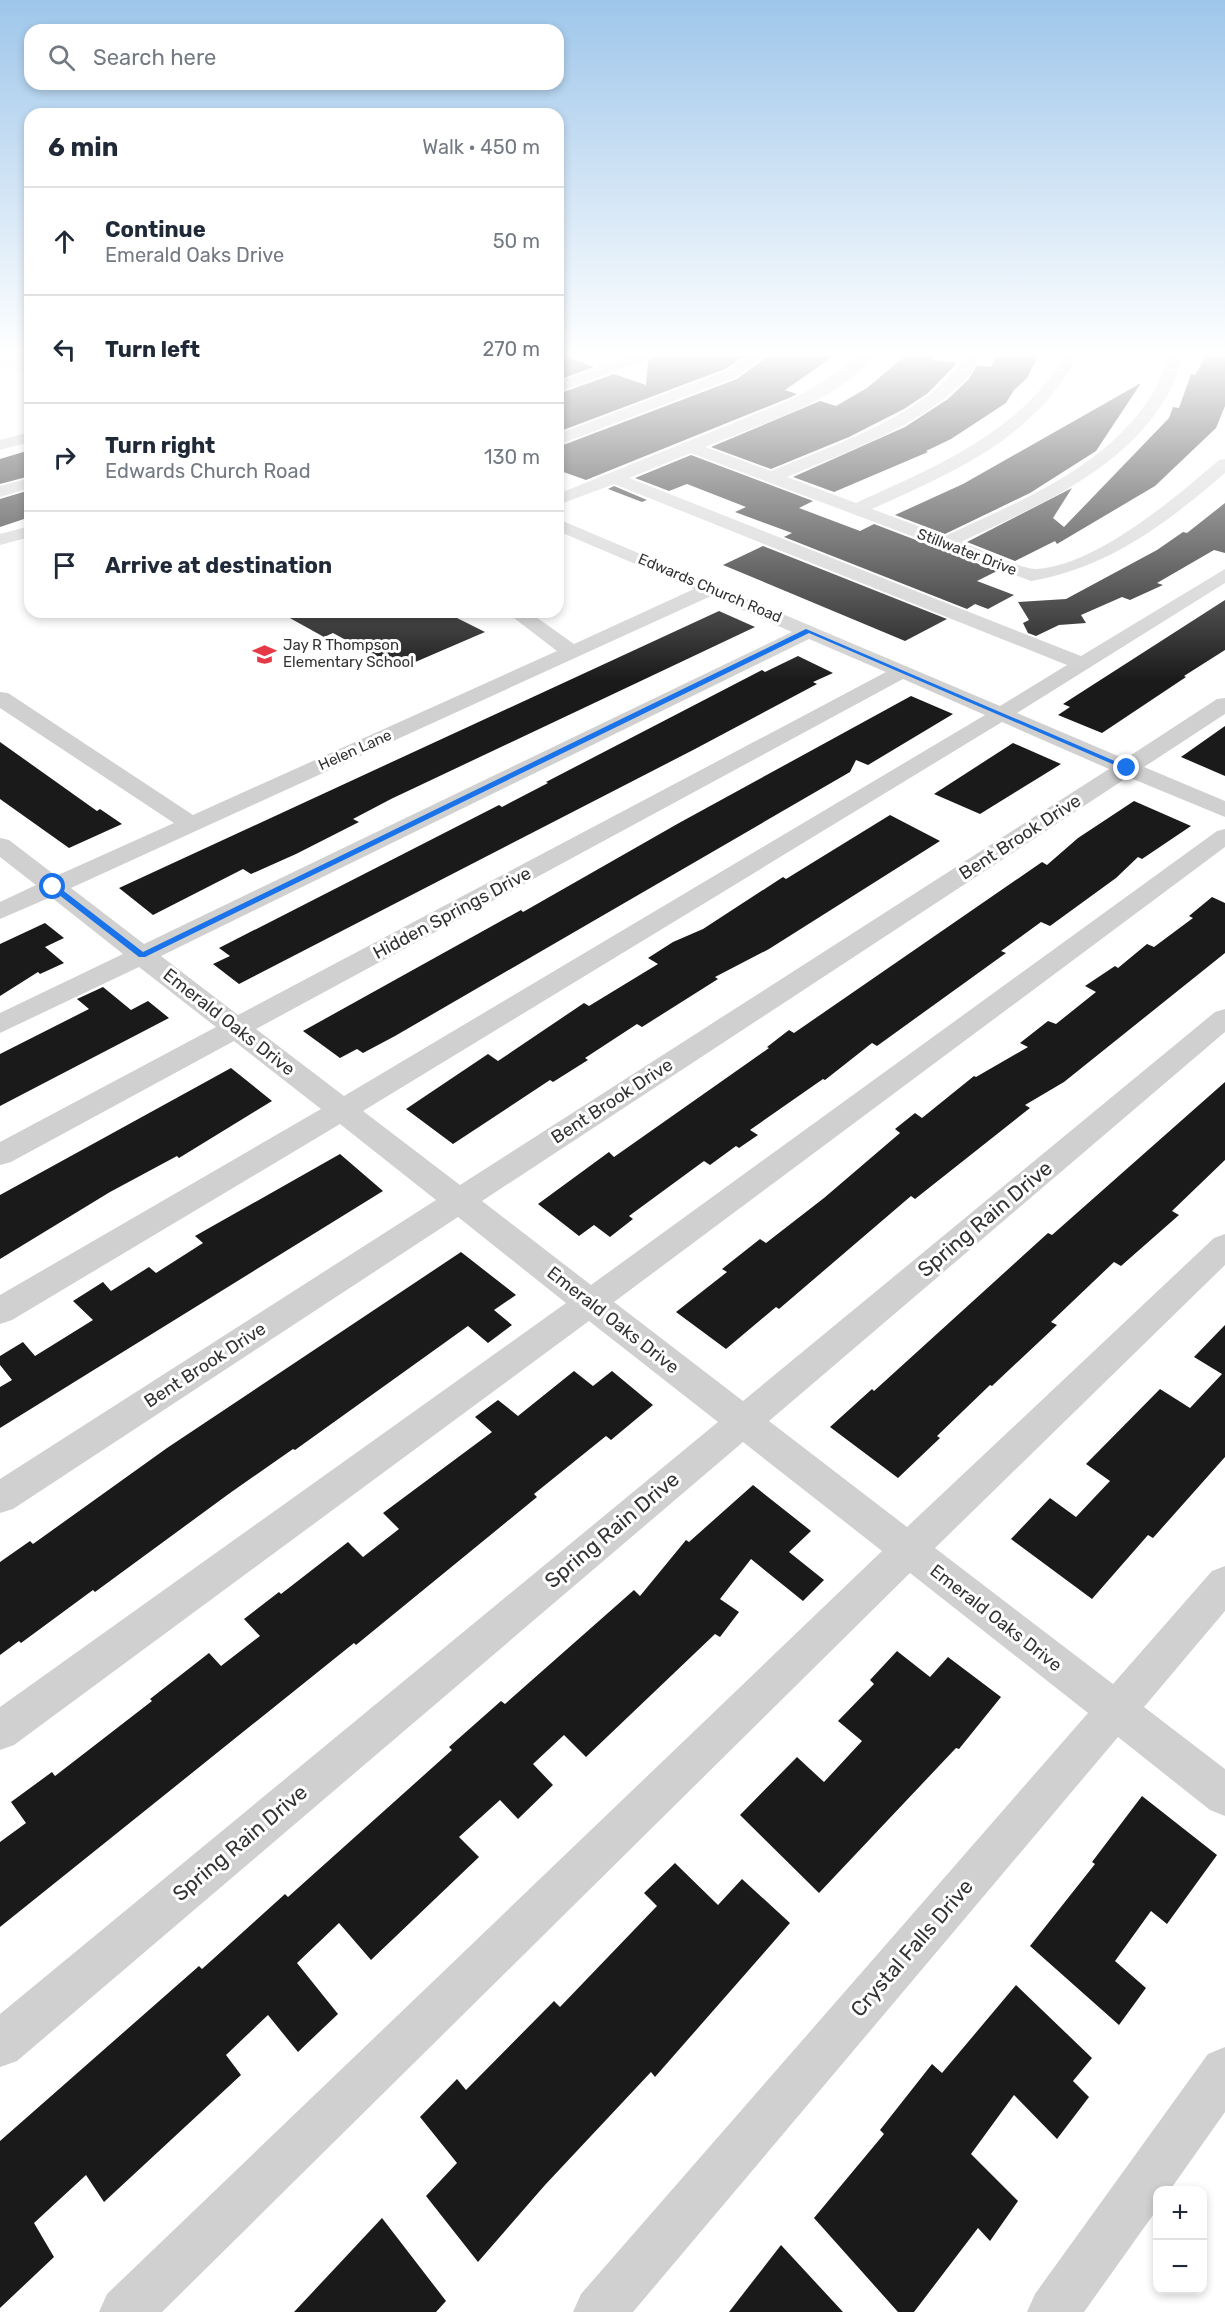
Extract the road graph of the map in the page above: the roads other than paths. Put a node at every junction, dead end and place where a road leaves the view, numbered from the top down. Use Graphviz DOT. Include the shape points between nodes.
graph roads {
  1 [pos="649,464"];
  2 [pos="737,464"];
  3 [pos="804,464"];
  4 [pos="949,464"];
  5 [pos="1092,464"];
  6 [pos="1225,464"];
  7 [pos="772,477"];
  8 [pos="614,478"];
  9 [pos="24,485"];
  10 [pos="0,492"];
  11 [pos="564,498"];
  12 [pos="857,509"];
  13 [pos="564,532"];
  14 [pos="24,533"];
  15 [pos="0,540"];
  16 [pos="945,543"];
  17 [pos="1225,574"];
  18 [pos="711,589"];
  19 [pos="524,618"];
  20 [pos="809,631"];
  21 [pos="572,652"];
  22 [pos="1083,663"];
  23 [pos="903,671"];
  24 [pos="0,698"];
  25 [pos="1003,714"];
  26 [pos="1219,714"];
  27 [pos="1127,768"];
  28 [pos="1225,810"];
  29 [pos="191,824"];
  30 [pos="1225,836"];
  31 [pos="0,845"];
  32 [pos="53,887"];
  33 [pos="0,911"];
  34 [pos="142,955"];
  35 [pos="1225,1018"];
  36 [pos="0,1024"];
  37 [pos="237,1028"];
  38 [pos="342,1110"];
  39 [pos="0,1155"];
  40 [pos="459,1200"];
  41 [pos="1225,1246"];
  42 [pos="590,1303"];
  43 [pos="0,1311"];
  44 [pos="742,1421"];
  45 [pos="0,1498"];
  46 [pos="908,1550"];
  47 [pos="1225,1583"];
  48 [pos="1116,1711"];
  49 [pos="0,1731"];
  50 [pos="1225,1796"];
  51 [pos="0,2044"];
  52 [pos="1225,2071"];
  53 [pos="125,2312"];
  54 [pos="599,2312"];
  55 [pos="1053,2312"];
  1 -- 8 [label="street"];
  2 -- 7 [label="street, Stillwater Drive"];
  3 -- 7 [label="street"];
  4 -- 12 [label="street"];
  5 -- 16 [label="street" via="1034,501"];
  6 -- 16 [label="street, Stillwater Drive" via="1177,506 1065,571 1031,575"];
  7 -- 12 [label="street, Stillwater Drive"];
  8 -- 11 [label="street"];
  8 -- 22 [label="street"];
  9 -- 10 [label="street"];
  12 -- 16 [label="street, Stillwater Drive"];
  13 -- 18 [label="street, Edwards Church Road"];
  14 -- 15 [label="street"];
  17 -- 22 [label="street"];
  18 -- 20 [label="street, Edwards Church Road"];
  18 -- 21 [label="street, Helen Lane"];
  19 -- 21 [label="street"];
  20 -- 23 [label="street, Edwards Church Road"];
  20 -- 34 [label="street"];
  21 -- 29 [label="street, Helen Lane"];
  22 -- 25 [label="street"];
  23 -- 25 [label="street, Edwards Church Road"];
  23 -- 37 [label="street, Hidden Springs Drive"];
  24 -- 29 [label="street"];
  25 -- 27 [label="street, Edwards Church Road"];
  25 -- 38 [label="street"];
  26 -- 27 [label="street, Bent Brook Drive"];
  27 -- 28 [label="street, Edwards Church Road"];
  27 -- 40 [label="street, Bent Brook Drive"];
  29 -- 32 [label="street, Helen Lane"];
  30 -- 42 [label="street"];
  31 -- 32 [label="street, Emerald Oaks Drive"];
  32 -- 33 [label="street, Helen Lane"];
  32 -- 34 [label="street, Emerald Oaks Drive"];
  34 -- 36 [label="street"];
  34 -- 37 [label="street, Emerald Oaks Drive"];
  35 -- 44 [label="street, Spring Rain Drive"];
  37 -- 38 [label="street, Emerald Oaks Drive"];
  37 -- 39 [label="street, Hidden Springs Drive"];
  38 -- 40 [label="street, Emerald Oaks Drive"];
  38 -- 43 [label="street"];
  40 -- 42 [label="street, Emerald Oaks Drive"];
  40 -- 45 [label="street, Bent Brook Drive"];
  41 -- 46 [label="street"];
  42 -- 44 [label="street, Emerald Oaks Drive"];
  42 -- 49 [label="street"];
  44 -- 46 [label="street, Emerald Oaks Drive"];
  44 -- 51 [label="street, Spring Rain Drive"];
  46 -- 48 [label="street, Emerald Oaks Drive"];
  46 -- 53 [label="street"];
  47 -- 48 [label="street, Crystal Falls Drive"];
  48 -- 50 [label="street, Emerald Oaks Drive"];
  48 -- 54 [label="street, Crystal Falls Drive"];
  52 -- 55 [label="street"];
}
